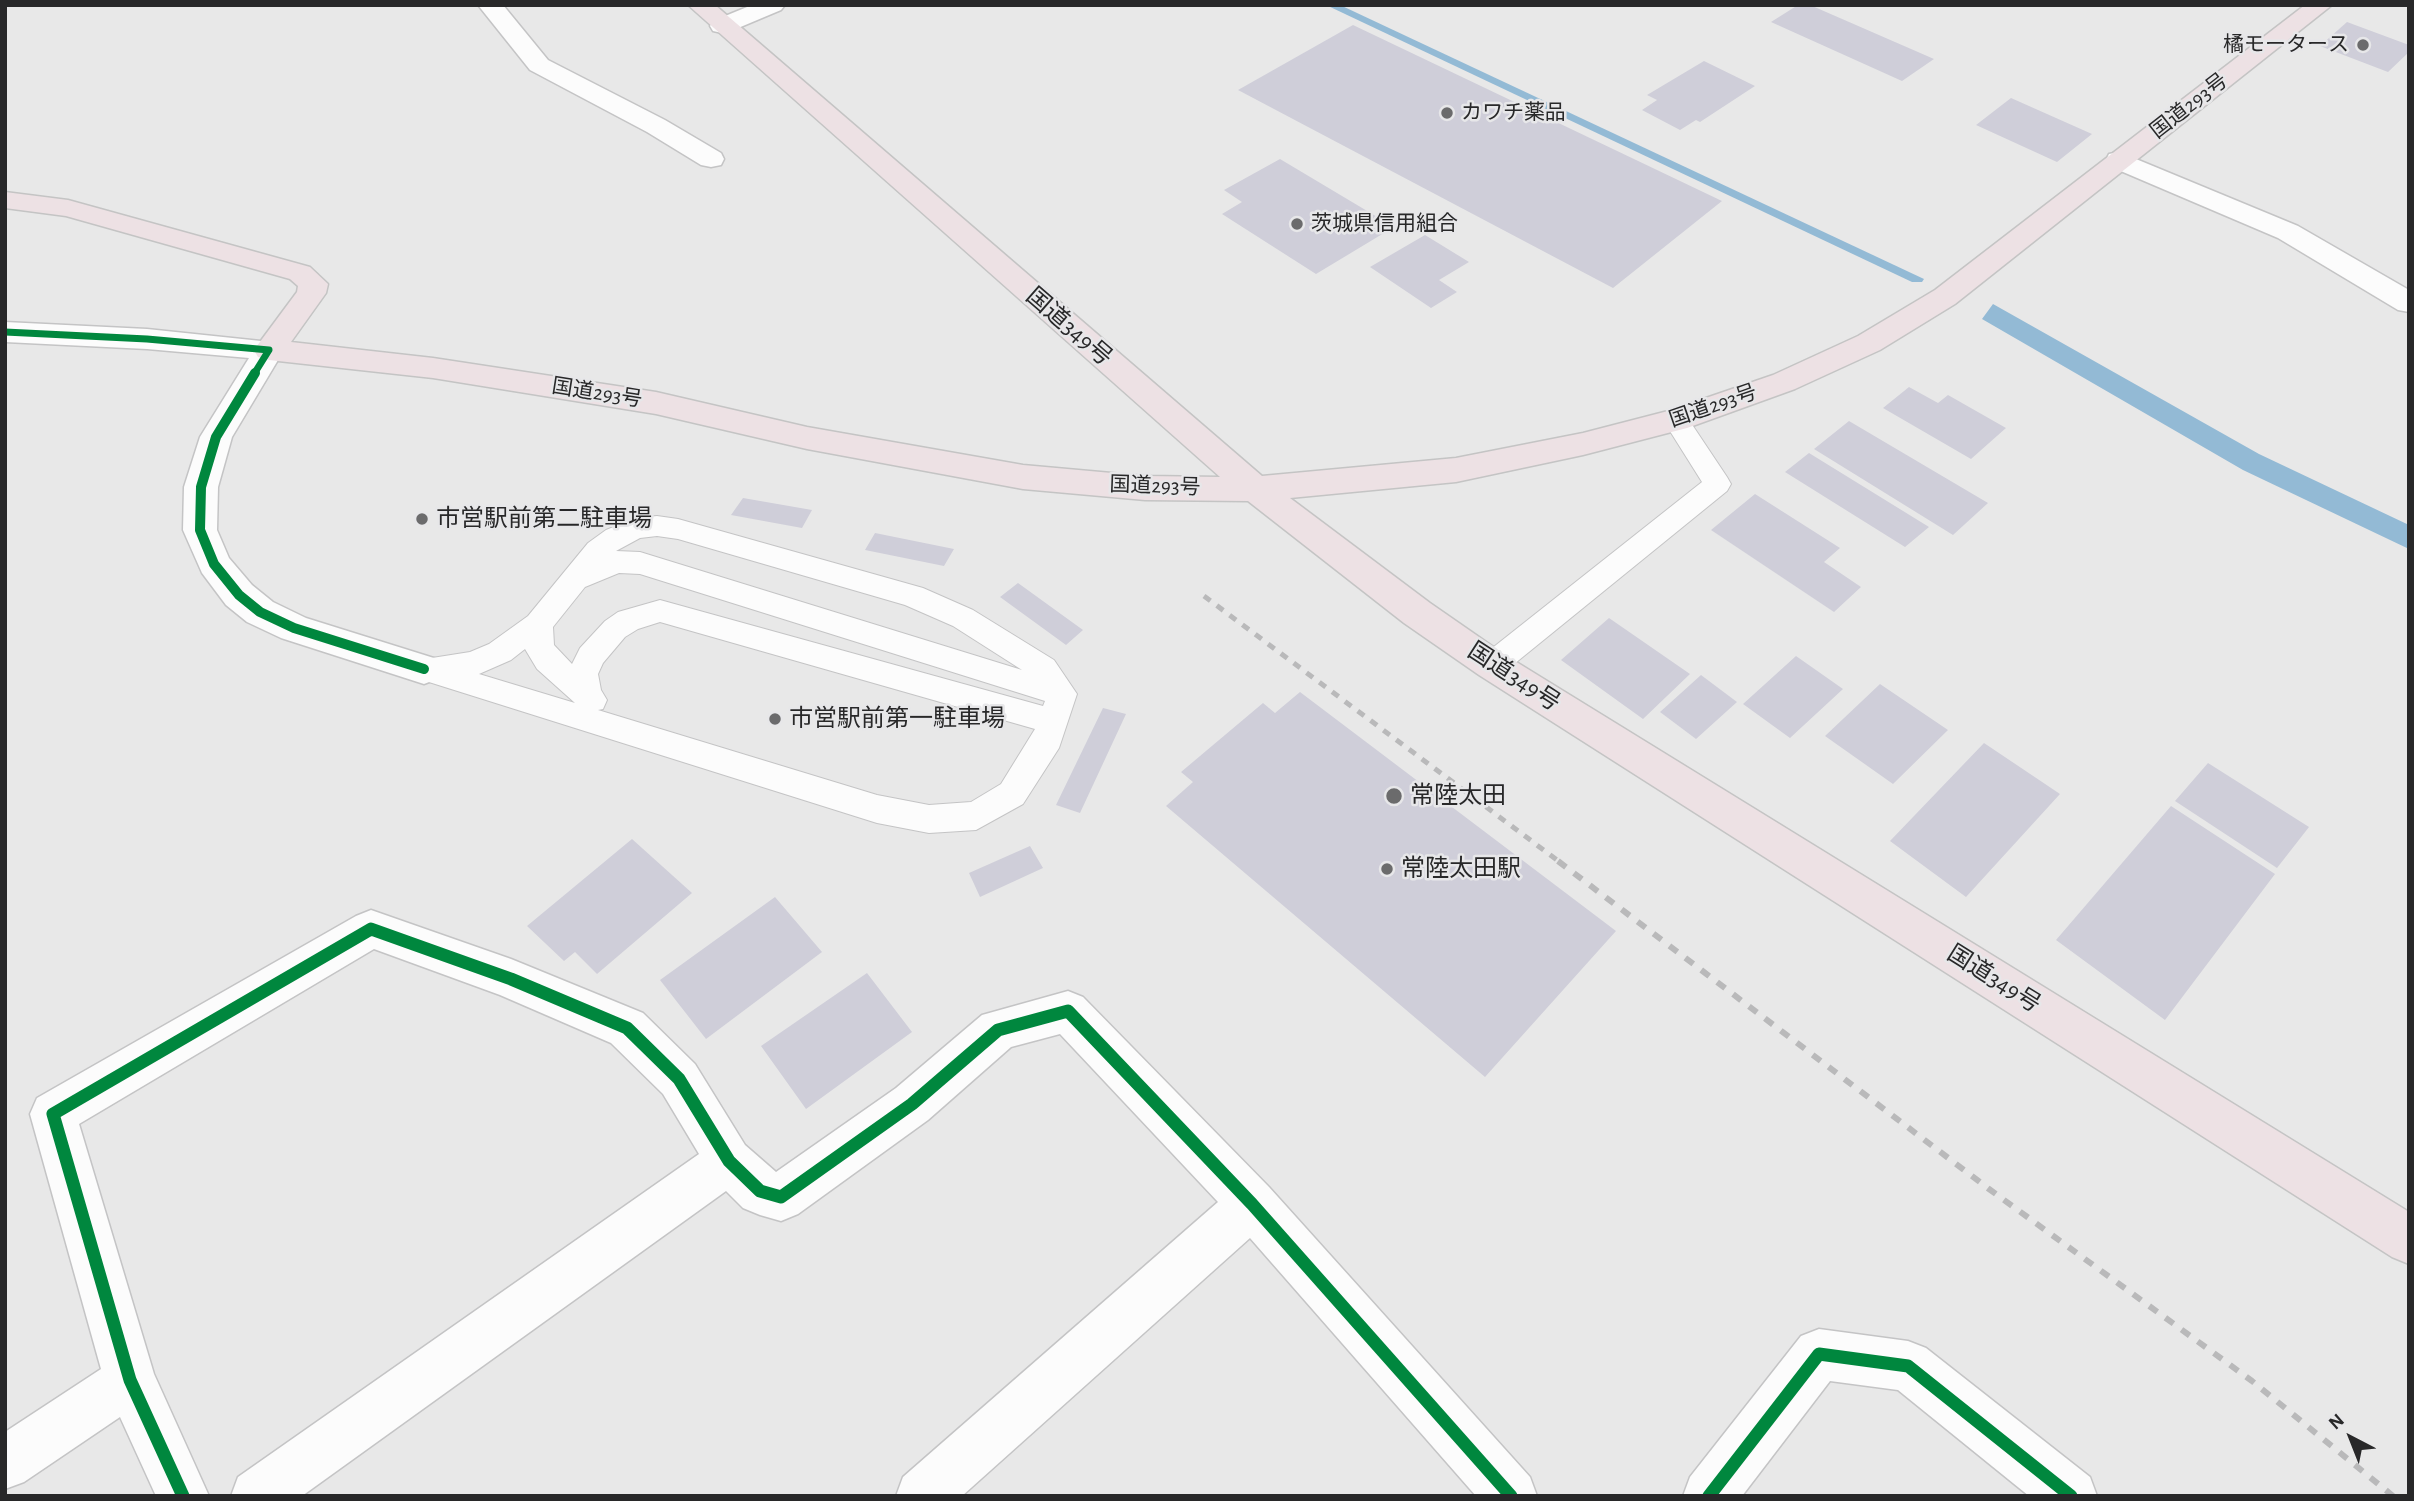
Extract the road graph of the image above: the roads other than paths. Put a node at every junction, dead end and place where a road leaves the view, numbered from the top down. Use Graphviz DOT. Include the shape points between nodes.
graph roads {
  1 [pos="490,5"];
  2 [pos="700,5"];
  3 [pos="774,5"];
  4 [pos="2320,5"];
  5 [pos="722,26"];
  6 [pos="711,159"];
  7 [pos="2119,160"];
  8 [pos="5,200"];
  9 [pos="2409,303"];
  10 [pos="5,332"];
  11 [pos="269,350"];
  12 [pos="1676,419"];
  13 [pos="1255,489"];
  14 [pos="568,585"];
  15 [pos="538,624"];
  16 [pos="1492,665"];
  17 [pos="424,669"];
  18 [pos="587,694"];
  19 [pos="1058,708"];
  20 [pos="617,731"];
  21 [pos="730,1161"];
  22 [pos="1252,1204"];
  23 [pos="2409,1240"];
  24 [pos="130,1380"];
  25 [pos="5,1463"];
  26 [pos="183,1496"];
  27 [pos="257,1496"];
  28 [pos="922,1496"];
  29 [pos="1511,1496"];
  30 [pos="1709,1496"];
  31 [pos="2071,1496"];
  1 -- 6 [label="street" via="539,65"];
  2 -- 5 [label="highway, 国道349号"];
  3 -- 5 [label="street"];
  4 -- 7 [label="highway, 国道293号"];
  5 -- 13 [label="highway, 国道349号"];
  7 -- 9 [label="street" via="2288,232"];
  7 -- 12 [label="highway, 国道293号" via="1945,297 1869,343 1784,382"];
  8 -- 11 [label="highway" via="68,208 300,273 313,284 311,293"];
  10 -- 11 [label="street"];
  11 -- 13 [label="highway, 国道293号" via="433,368 656,403 807,438 1023,477 1145,488"];
  11 -- 17 [label="street" via="216,437 201,488 200,530 214,564 260,612 294,628"];
  12 -- 13 [label="highway, 国道293号" via="1456,470"];
  12 -- 16 [label="lane" via="1717,484"];
  13 -- 16 [label="highway, 国道349号"];
  14 -- 15 [label="lane"];
  14 -- 19 [label="lane" via="587,572 617,562 640,563"];
  14 -- 19 [label="lane" via="598,550 616,537 636,528 678,529 913,596 950,612 1043,668"];
  15 -- 17 [label="lane" via="500,652 475,663"];
  15 -- 18 [label="lane" via="540,647 548,661"];
  16 -- 23 [label="highway, 国道349号"];
  17 -- 20 [label="lane"];
  18 -- 19 [label="lane" via="583,674 591,656 628,620 660,611"];
  18 -- 20 [label="lane"];
  19 -- 20 [label="lane" via="1043,748 1012,794 976,816 929,819 877,809"];
  21 -- 22 [label="street" via="760,1191 781,1197 912,1104 998,1030 1068,1011"];
  21 -- 24 [label="street" via="679,1079 627,1028 511,979 371,929 53,1114"];
  21 -- 27 [label="street"];
  22 -- 28 [label="street"];
  22 -- 29 [label="street"];
  24 -- 25 [label="street"];
  24 -- 26 [label="street"];
  30 -- 31 [label="street" via="1819,1353 1908,1366"];
}
